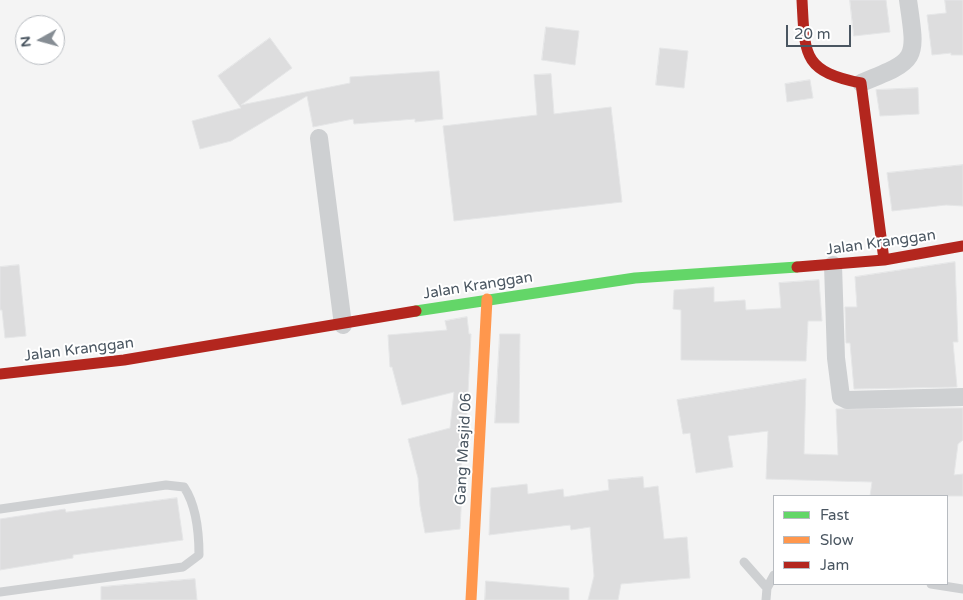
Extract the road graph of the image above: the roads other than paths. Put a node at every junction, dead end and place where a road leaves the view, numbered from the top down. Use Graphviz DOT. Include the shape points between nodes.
graph roads {
  1 [pos="802,0"];
  2 [pos="908,0"];
  3 [pos="861,83"];
  4 [pos="319,138"];
  5 [pos="963,246"];
  6 [pos="884,260"];
  7 [pos="833,265"];
  8 [pos="487,299"];
  9 [pos="343,325"];
  10 [pos="0,374"];
  11 [pos="963,397"];
  12 [pos="0,509"];
  13 [pos="744,562"];
  14 [pos="773,577"];
  15 [pos="937,585"];
  16 [pos="767,588"];
  17 [pos="963,589"];
  18 [pos="0,592"];
  19 [pos="471,600"];
  20 [pos="766,600"];
  1 -- 3 [label="main road" via="805,46 815,68 836,78"];
  2 -- 3 [label="street" via="914,36 908,59 900,67"];
  3 -- 6 [label="main road"];
  4 -- 9 [label="street"];
  5 -- 6 [label="main road, Jalan Kranggan"];
  6 -- 7 [label="main road, Jalan Kranggan"];
  7 -- 8 [label="main road, Jalan Kranggan" via="663,275"];
  7 -- 11 [label="street" via="836,358 841,397 847,400"];
  8 -- 9 [label="main road, Jalan Kranggan"];
  8 -- 19 [label="main road, Gang Masjid 06"];
  9 -- 10 [label="main road, Jalan Kranggan" via="124,360"];
  12 -- 18 [label="lane" via="166,485 184,487 199,540 199,555 183,567"];
  13 -- 16 [label="lane"];
  14 -- 16 [label="lane"];
  15 -- 17 [label="lane"];
  16 -- 20 [label="lane"];
}
